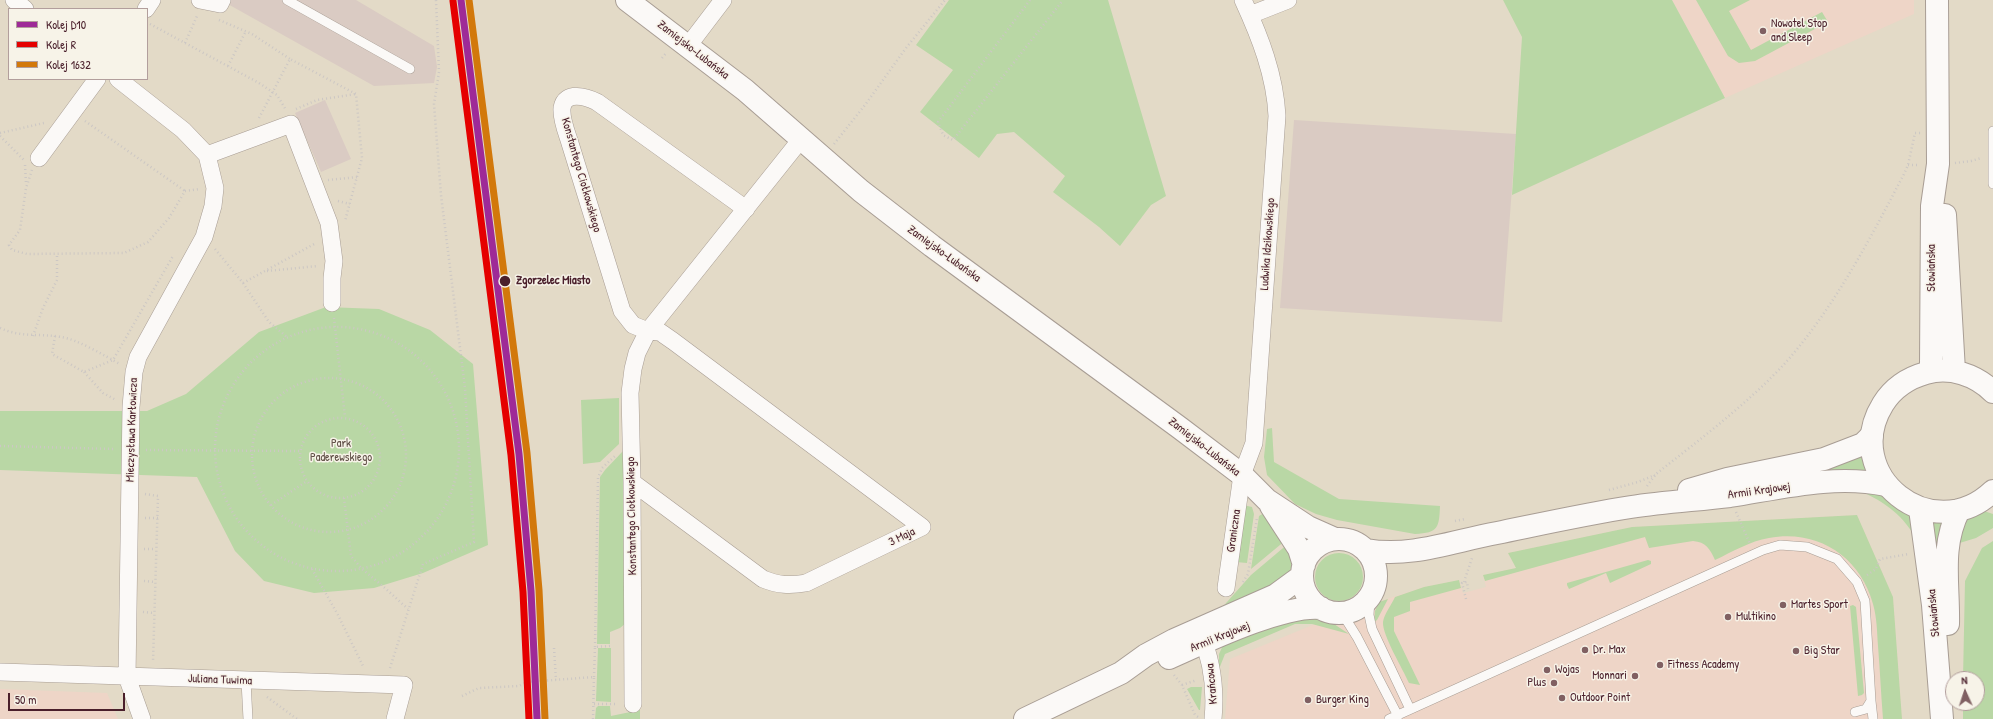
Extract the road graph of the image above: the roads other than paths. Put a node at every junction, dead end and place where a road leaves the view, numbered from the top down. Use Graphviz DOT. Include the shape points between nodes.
graph roads {
  1 [pos="14,0"];
  2 [pos="222,0"];
  3 [pos="287,0"];
  4 [pos="627,0"];
  5 [pos="723,0"];
  6 [pos="1288,0"];
  7 [pos="1937,0"];
  8 [pos="199,7"];
  9 [pos="25,8"];
  10 [pos="1246,8"];
  11 [pos="688,46"];
  12 [pos="410,69"];
  13 [pos="96,80"];
  14 [pos="119,80"];
  15 [pos="1993,131"];
  16 [pos="802,138"];
  17 [pos="1992,154"];
  18 [pos="207,155"];
  19 [pos="32,159"];
  20 [pos="1938,164"];
  21 [pos="1993,184"];
  22 [pos="746,209"];
  23 [pos="332,303"];
  24 [pos="648,331"];
  25 [pos="1954,371"];
  26 [pos="1929,372"];
  27 [pos="1993,392"];
  28 [pos="1872,435"];
  29 [pos="1242,475"];
  30 [pos="632,482"];
  31 [pos="1886,485"];
  32 [pos="1989,498"];
  33 [pos="1267,500"];
  34 [pos="1631,507"];
  35 [pos="1920,508"];
  36 [pos="1959,510"];
  37 [pos="1336,539"];
  38 [pos="1436,548"];
  39 [pos="1366,550"];
  40 [pos="1303,570"];
  41 [pos="1226,588"];
  42 [pos="1373,589"];
  43 [pos="1331,610"];
  44 [pos="1201,635"];
  45 [pos="0,672"];
  46 [pos="126,677"];
  47 [pos="246,681"];
  48 [pos="1871,701"];
  49 [pos="633,704"];
  50 [pos="1410,709"];
  51 [pos="1855,712"];
  52 [pos="1393,717"];
  53 [pos="142,719"];
  54 [pos="248,719"];
  55 [pos="395,719"];
  56 [pos="1025,719"];
  57 [pos="1213,719"];
  58 [pos="1873,719"];
  59 [pos="1942,719"];
  60 [pos="1947,719"];
  1 -- 9 [label="street"];
  2 -- 8 [label="street" via="220,4"];
  3 -- 12 [label="lane"];
  4 -- 11 [label="main road, Zamiejsko-Lubańska"];
  5 -- 11 [label="street"];
  6 -- 10 [label="street, Ludwika Idzikowskiego"];
  7 -- 20 [label="main road, Słowiańska"];
  10 -- 29 [label="street, Ludwika Idzikowskiego" via="1274,84 1277,116 1254,443"];
  11 -- 16 [label="main road, Zamiejsko-Lubańska"];
  13 -- 19 [label="street"];
  14 -- 18 [label="street" via="184,130"];
  15 -- 17 [label="lane"];
  16 -- 22 [label="street, Konstantego Ciołkowskiego"];
  16 -- 29 [label="main road, Zamiejsko-Lubańska" via="861,190 932,246"];
  17 -- 21 [label="lane"];
  18 -- 23 [label="street" via="248,140 290,119 330,223 338,230 332,278"];
  18 -- 46 [label="street, Mieczysława Karłowicza" via="207,189 213,206 204,237 138,357 134,372 131,407"];
  20 -- 25 [label="main road, Słowiańska" via="1945,205"];
  20 -- 26 [label="main road, Słowiańska" via="1932,206"];
  22 -- 24 [label="street, Konstantego Ciołkowskiego"];
  22 -- 24 [label="street, Konstantego Ciołkowskiego" via="597,102 577,96 564,103 563,113 568,140 622,311 633,325"];
  24 -- 30 [label="street, Konstantego Ciołkowskiego" via="637,354 630,393"];
  24 -- 30 [label="street, 3 Maja" via="660,332 673,341 922,527 806,583 789,586 776,584 763,579"];
  25 -- 26 [label="main road"];
  25 -- 27 [label="main road" via="1978,380"];
  26 -- 28 [label="main road" via="1905,381 1894,389 1879,410"];
  28 -- 31 [label="main road" via="1873,456"];
  28 -- 34 [label="main road, Armii Krajowej" via="1863,444 1824,459 1727,479"];
  29 -- 33 [label="main road, Zamiejsko-Lubańska"];
  29 -- 41 [label="street, Graniczna"];
  30 -- 49 [label="street, Konstantego Ciołkowskiego"];
  31 -- 34 [label="main road, Armii Krajowej" via="1845,480"];
  31 -- 35 [label="main road" via="1902,499"];
  32 -- 36 [label="main road"];
  33 -- 37 [label="main road, Zamiejsko-Lubańska" via="1308,527"];
  33 -- 40 [label="main road, Zamiejsko-Lubańska" via="1299,549"];
  34 -- 38 [label="main road, Armii Krajowej" via="1479,536"];
  35 -- 36 [label="main road" via="1940,512"];
  35 -- 59 [label="main road, Słowiańska" via="1934,605"];
  36 -- 60 [label="main road, Słowiańska" via="1949,533 1947,550"];
  37 -- 39 [label="main road" via="1348,540"];
  37 -- 40 [label="main road" via="1317,546 1309,554"];
  38 -- 39 [label="main road, Armii Krajowej" via="1389,554"];
  38 -- 42 [label="main road, Armii Krajowej" via="1384,574"];
  39 -- 42 [label="main road" via="1375,567"];
  40 -- 43 [label="main road" via="1304,587 1310,599"];
  40 -- 44 [label="main road, Armii Krajowej" via="1276,595"];
  42 -- 43 [label="main road" via="1357,608"];
  42 -- 50 [label="lane" via="1369,615 1372,629"];
  43 -- 44 [label="main road, Armii Krajowej" via="1303,607"];
  43 -- 52 [label="lane" via="1357,637"];
  44 -- 56 [label="main road, Armii Krajowej" via="1146,655 1121,673"];
  44 -- 57 [label="street, Krańcowa" via="1210,660 1214,682"];
  45 -- 46 [label="street, Juliana Tuwima"];
  46 -- 47 [label="street, Juliana Tuwima"];
  46 -- 53 [label="street, Mieczysława Karłowicza"];
  47 -- 54 [label="lane"];
  47 -- 55 [label="street, Juliana Tuwima" via="404,685"];
  48 -- 50 [label="lane" via="1865,602 1857,582 1837,559 1807,547 1780,545 1755,553"];
  48 -- 51 [label="lane" via="1866,709"];
  48 -- 58 [label="lane"];
  50 -- 52 [label="lane"];
}
